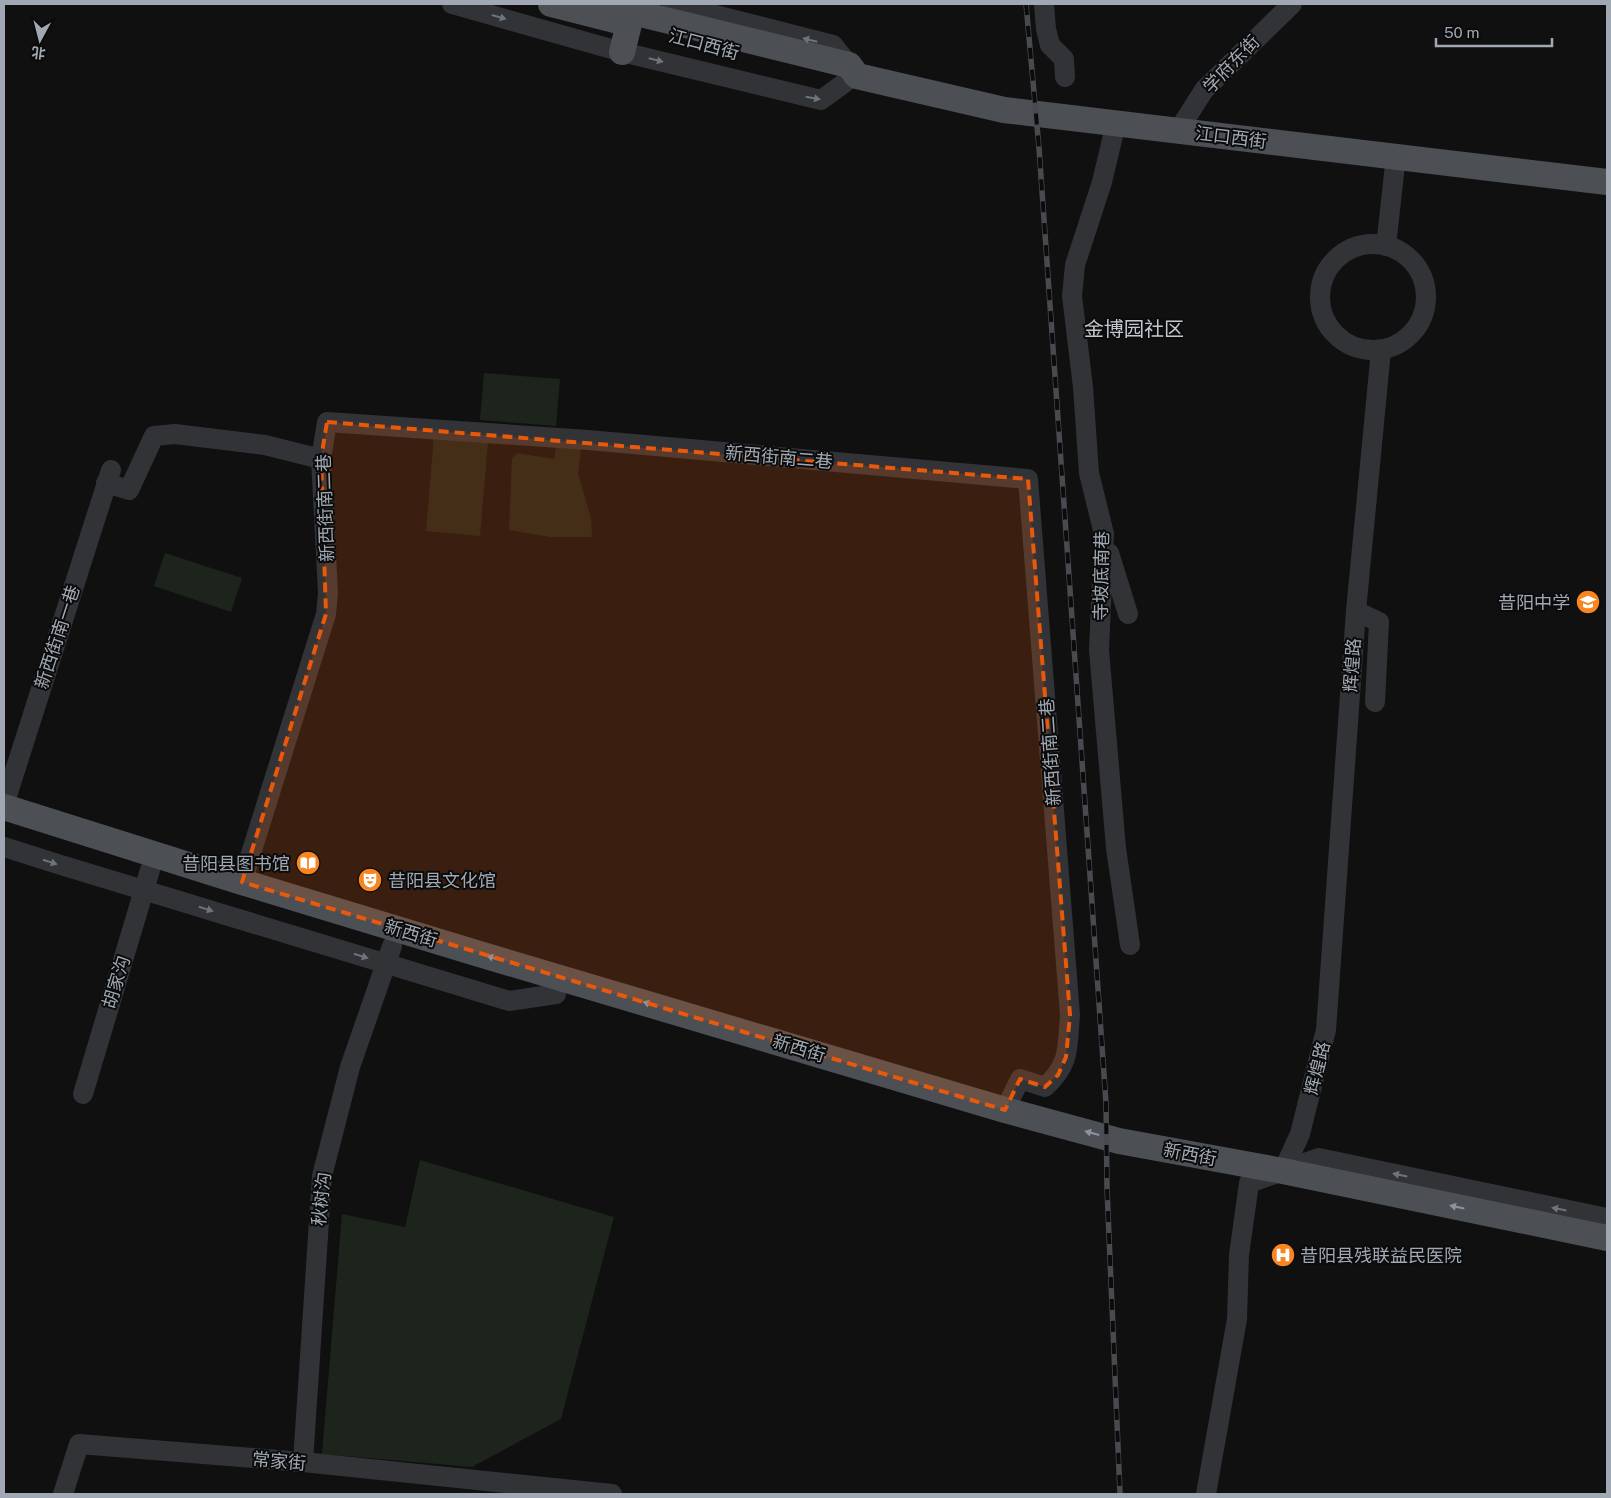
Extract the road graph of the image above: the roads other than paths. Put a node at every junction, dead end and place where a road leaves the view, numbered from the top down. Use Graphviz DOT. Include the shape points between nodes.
graph roads {
  1 [pos="452,4"];
  2 [pos="551,4"];
  3 [pos="600,4"];
  4 [pos="1044,4"];
  5 [pos="1292,4"];
  6 [pos="680,5"];
  7 [pos="630,13"];
  8 [pos="622,52"];
  9 [pos="851,74"];
  10 [pos="1065,77"];
  11 [pos="1116,123"];
  12 [pos="1178,131"];
  13 [pos="1396,156"];
  14 [pos="1607,182"];
  15 [pos="1386,246"];
  16 [pos="1381,350"];
  17 [pos="321,459"];
  18 [pos="1104,534"];
  19 [pos="1356,612"];
  20 [pos="1128,614"];
  21 [pos="1375,702"];
  22 [pos="5,796"];
  23 [pos="4,824"];
  24 [pos="4,847"];
  25 [pos="147,880"];
  26 [pos="242,882"];
  27 [pos="1130,945"];
  28 [pos="389,954"];
  29 [pos="82,1094"];
  30 [pos="1005,1110"];
  31 [pos="1283,1172"];
  32 [pos="1249,1183"];
  33 [pos="1607,1218"];
  34 [pos="1607,1238"];
  35 [pos="1607,1255"];
  36 [pos="302,1462"];
  37 [pos="531,1490"];
  38 [pos="63,1494"];
  39 [pos="612,1494"];
  40 [pos="1206,1494"];
  1 -- 8 [label="street, one-way"];
  2 -- 7 [label="main road, 江口西街"];
  3 -- 7 [label="main road, 江口西街"];
  4 -- 10 [label="street" via="1050,45 1064,59"];
  5 -- 12 [label="street, 学府东街" via="1204,90"];
  9 -- 6 [label="street, one-way" via="833,45"];
  7 -- 8 [label="main road"];
  7 -- 9 [label="main road, 江口西街"];
  8 -- 9 [label="street, one-way" via="821,100"];
  9 -- 11 [label="main road, 江口西街" via="1004,110"];
  11 -- 12 [label="main road, 江口西街"];
  11 -- 18 [label="street, 寺坡底南巷" via="1102,182 1074,264 1072,296 1089,473"];
  12 -- 13 [label="main road, 江口西街"];
  13 -- 14 [label="main road, 江口西街"];
  13 -- 15 [label="street"];
  15 -- 16 [label="street" via="1405,255 1420,272 1426,288 1426,305 1411,335"];
  15 -- 16 [label="street" via="1364,245 1341,255 1325,275 1320,296 1325,319 1338,337 1359,348"];
  16 -- 19 [label="street, 辉煌路"];
  17 -- 22 [label="street, 新西街南一巷" via="265,445 174,434 154,436 128,490 108,476"];
  17 -- 26 [label="street, 新西街南二巷" via="328,593 326,614"];
  17 -- 30 [label="street, 新西街南二巷" via="327,422 598,441 1028,479 1070,1015 1066,1057 1058,1075 1045,1086 1020,1079"];
  18 -- 20 [label="street"];
  18 -- 27 [label="street, 寺坡底南巷" via="1099,650 1116,848"];
  19 -- 21 [label="street" via="1379,622"];
  19 -- 31 [label="street, 辉煌路" via="1326,1030 1300,1134"];
  22 -- 26 [label="main road, 新西街"];
  23 -- 25 [label="main road, 新西街"];
  24 -- 25 [label="street, one-way"];
  25 -- 28 [label="main road, 新西街, one-way"];
  25 -- 29 [label="street, 胡家沟"];
  30 -- 26 [label="main road, 新西街, one-way"];
  28 -- 32 [label="main road, 新西街" via="556,994 1093,1152"];
  28 -- 36 [label="street, 秋树沟" via="350,1068 322,1176"];
  31 -- 30 [label="main road, 新西街, one-way" via="1119,1141"];
  31 -- 32 [label="street"];
  33 -- 31 [label="street, one-way" via="1318,1158"];
  34 -- 31 [label="main road, 新西街, one-way"];
  32 -- 35 [label="main road, 新西街"];
  32 -- 40 [label="street" via="1239,1255 1237,1319"];
  36 -- 37 [label="street, 常家街"];
  36 -- 38 [label="street, 常家街" via="79,1444"];
  37 -- 39 [label="street, 常家街"];
}
